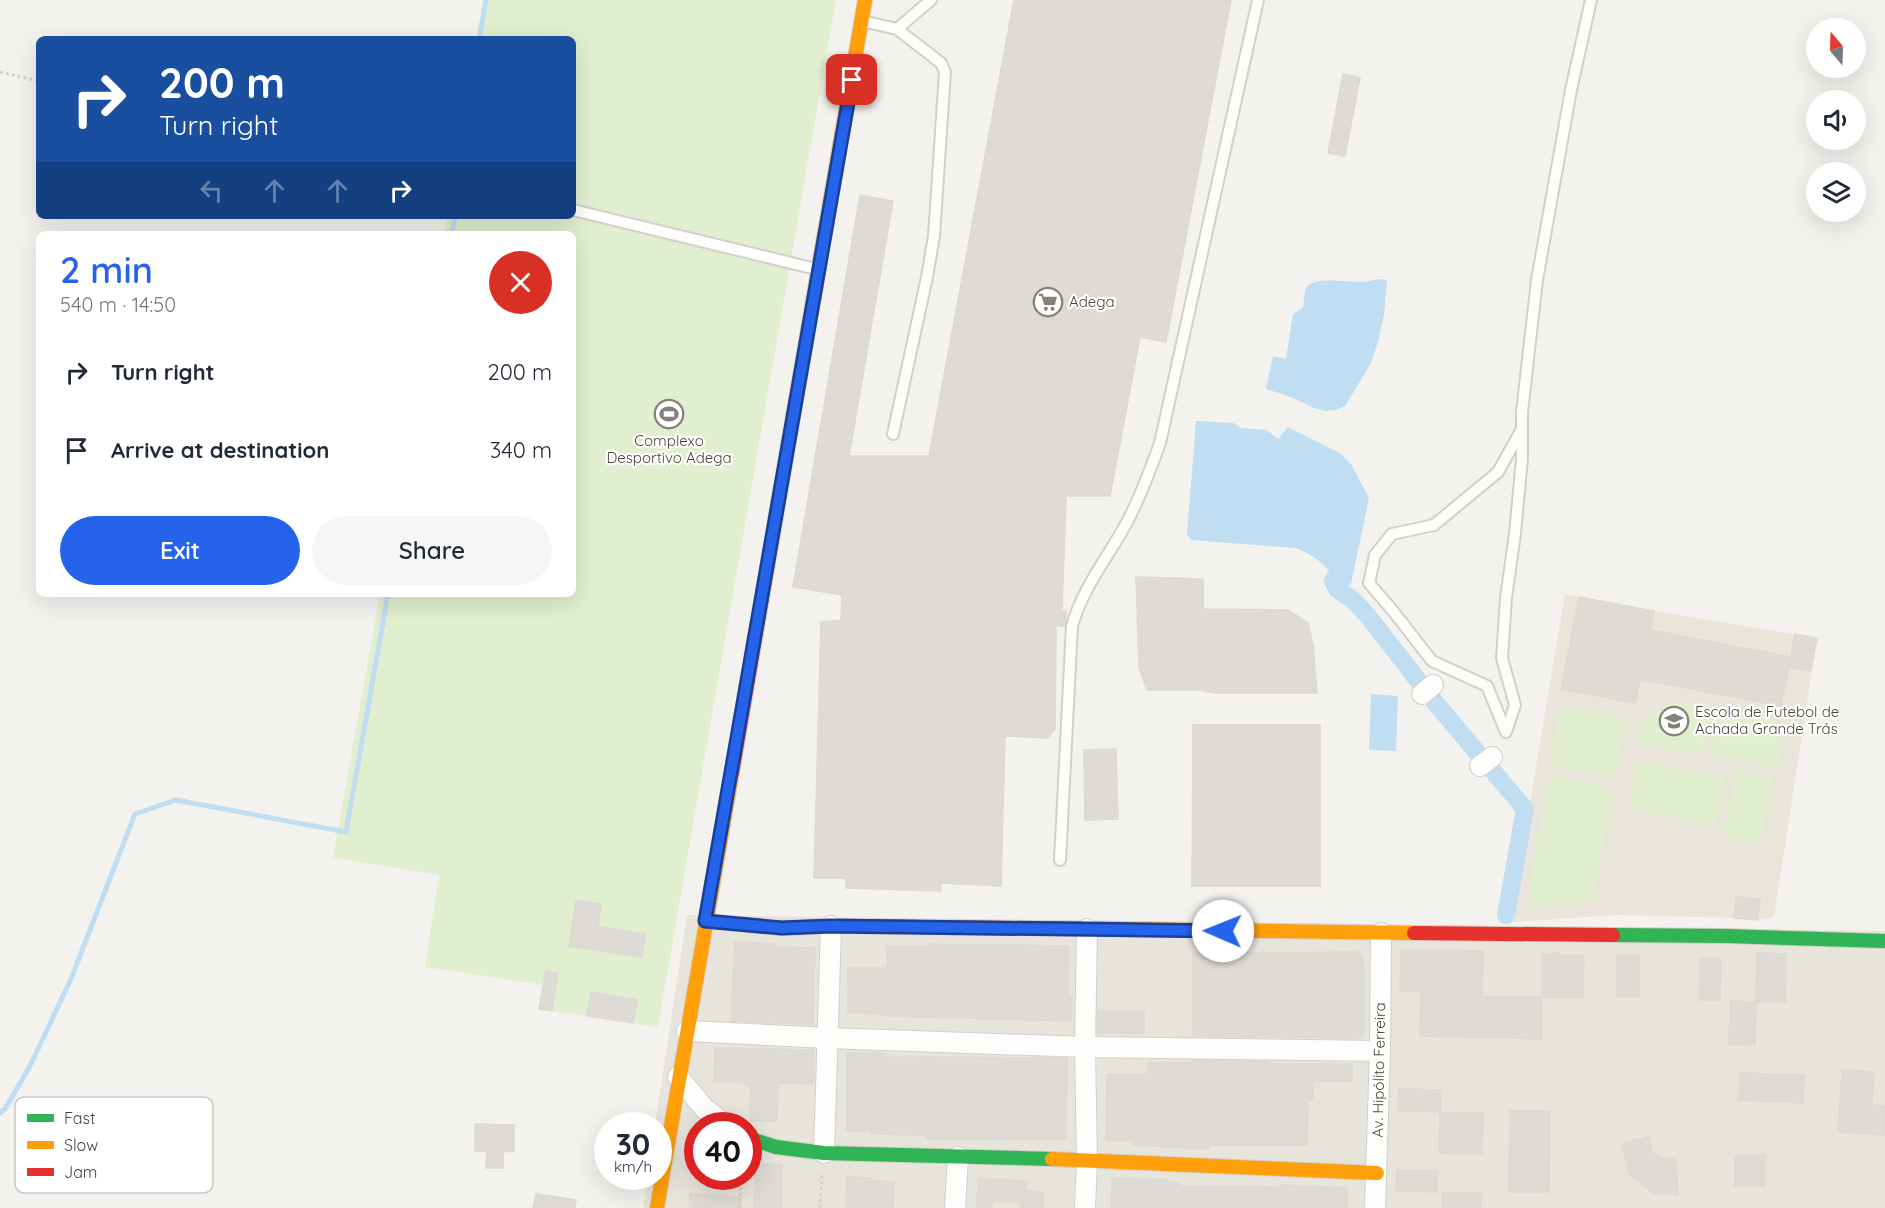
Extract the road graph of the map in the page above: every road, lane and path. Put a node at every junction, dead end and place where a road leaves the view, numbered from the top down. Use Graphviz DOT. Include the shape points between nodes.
graph roads {
  1 [pos="865,0"];
  2 [pos="931,0"];
  3 [pos="1258,0"];
  4 [pos="1591,0"];
  5 [pos="862,21"];
  6 [pos="897,29"];
  7 [pos="0,72"];
  8 [pos="36,80"];
  9 [pos="576,211"];
  10 [pos="820,270"];
  11 [pos="1522,429"];
  12 [pos="893,434"];
  13 [pos="1060,860"];
  14 [pos="705,921"];
  15 [pos="831,926"];
  16 [pos="1087,929"];
  17 [pos="1381,933"];
  18 [pos="1885,941"];
  19 [pos="687,1031"];
  20 [pos="827,1038"];
  21 [pos="1085,1047"];
  22 [pos="1380,1052"];
  23 [pos="678,1077"];
  24 [pos="709,1112"];
  25 [pos="762,1143"];
  26 [pos="824,1154"];
  27 [pos="958,1157"];
  28 [pos="1087,1160"];
  29 [pos="1377,1173"];
  30 [pos="741,1190"];
  31 [pos="657,1208"];
  32 [pos="740,1208"];
  33 [pos="820,1208"];
  34 [pos="955,1208"];
  35 [pos="1085,1208"];
  36 [pos="1375,1208"];
  1 -- 5 [label="street"];
  2 -- 6 [label="lane"];
  3 -- 13 [label="lane" via="1160,443 1142,492 1077,609 1072,626"];
  4 -- 11 [label="lane" via="1570,90 1539,269"];
  5 -- 6 [label="lane"];
  5 -- 10 [label="street"];
  6 -- 12 [label="lane" via="941,63 945,72 934,236"];
  7 -- 8 [label="path"];
  9 -- 10 [label="lane"];
  10 -- 14 [label="street"];
  11 -- 11 [label="lane" via="1502,658 1515,705 1506,732 1487,686 1432,662 1369,583 1375,555 1392,534 1434,525 1498,472"];
  14 -- 15 [label="street" via="782,928"];
  14 -- 19 [label="street"];
  15 -- 16 [label="street"];
  15 -- 20 [label="street"];
  16 -- 17 [label="street"];
  16 -- 21 [label="street"];
  17 -- 18 [label="street"];
  17 -- 22 [label="street, Av. Hipólito Ferreira"];
  19 -- 20 [label="street"];
  19 -- 23 [label="street"];
  20 -- 21 [label="street"];
  20 -- 26 [label="street"];
  21 -- 22 [label="street"];
  21 -- 28 [label="street"];
  22 -- 29 [label="street, Av. Hipólito Ferreira"];
  23 -- 24 [label="street"];
  23 -- 31 [label="street"];
  25 -- 26 [label="street"];
  26 -- 27 [label="street"];
  26 -- 33 [label="path"];
  27 -- 28 [label="street"];
  27 -- 34 [label="street"];
  28 -- 29 [label="street"];
  28 -- 35 [label="street"];
  29 -- 36 [label="street, Av. Hipólito Ferreira"];
  30 -- 32 [label="path"];
}
